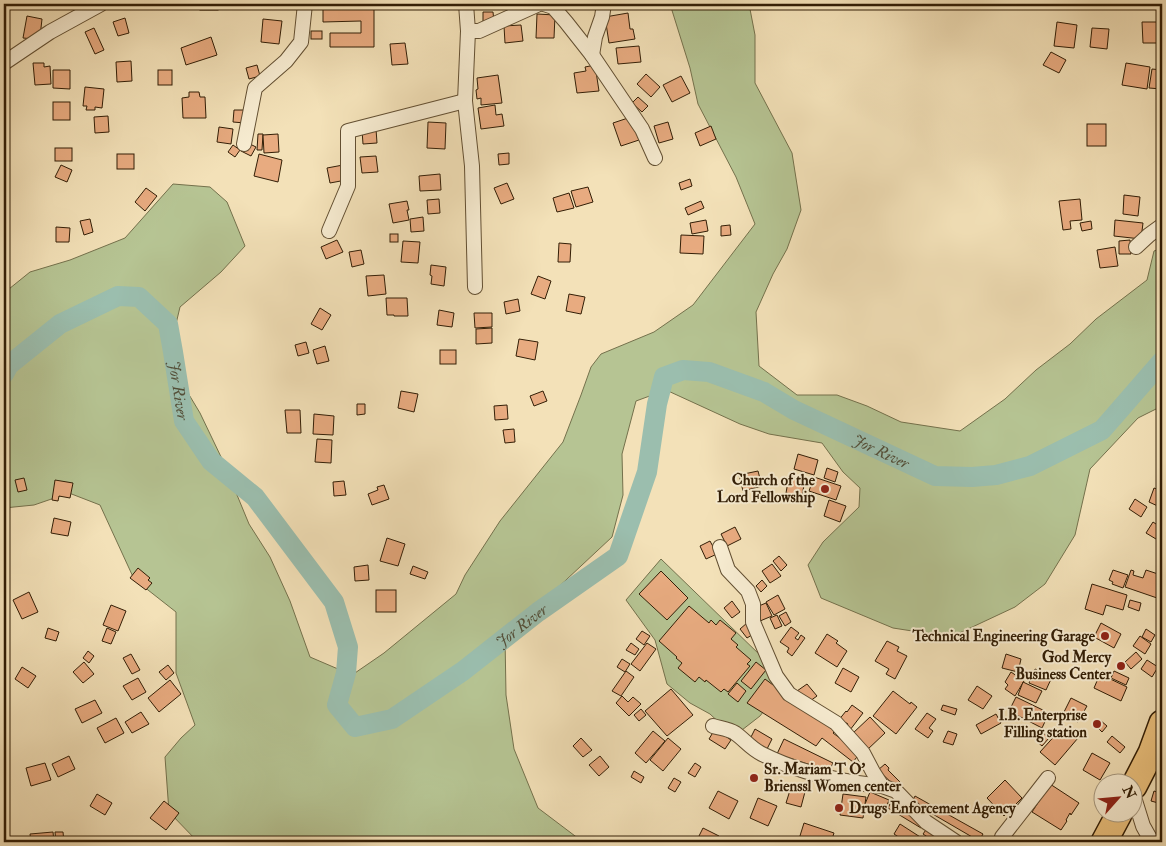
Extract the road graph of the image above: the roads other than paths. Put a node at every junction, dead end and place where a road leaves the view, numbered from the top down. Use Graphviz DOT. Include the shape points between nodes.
graph roads {
  1 [pos="101,4"];
  2 [pos="305,4"];
  3 [pos="466,4"];
  4 [pos="539,4"];
  5 [pos="544,4"];
  6 [pos="604,4"];
  7 [pos="468,31"];
  8 [pos="592,55"];
  9 [pos="4,64"];
  10 [pos="465,101"];
  11 [pos="244,144"];
  12 [pos="655,158"];
  13 [pos="1162,226"];
  14 [pos="329,231"];
  15 [pos="1136,247"];
  16 [pos="474,287"];
  17 [pos="720,547"];
  18 [pos="1162,723"];
  19 [pos="713,726"];
  20 [pos="1141,774"];
  21 [pos="1048,778"];
  22 [pos="882,786"];
  23 [pos="1115,824"];
  24 [pos="1117,824"];
  25 [pos="1142,824"];
  26 [pos="956,842"];
  27 [pos="1001,842"];
  28 [pos="1104,842"];
  29 [pos="1110,842"];
  30 [pos="1152,842"];
  1 -- 9 [label="street" via="50,32"];
  2 -- 11 [label="street" via="301,42 286,61 255,88"];
  3 -- 7 [label="street"];
  4 -- 7 [label="street" via="479,31"];
  5 -- 8 [label="street" via="553,7"];
  6 -- 8 [label="street"];
  7 -- 10 [label="street"];
  8 -- 12 [label="street" via="642,128"];
  10 -- 14 [label="street" via="348,132 348,186"];
  10 -- 16 [label="street" via="472,166"];
  13 -- 15 [label="street"];
  17 -- 22 [label="street" via="728,570 748,591 753,622 776,676 789,694 836,723 864,753"];
  18 -- 20 [label="highway"];
  19 -- 22 [label="street" via="734,732 753,749 786,765 836,780"];
  21 -- 27 [label="street"];
  22 -- 26 [label="street" via="896,790 926,822"];
  23 -- 28 [label="highway"];
  24 -- 29 [label="street"];
  25 -- 30 [label="street"];
}
